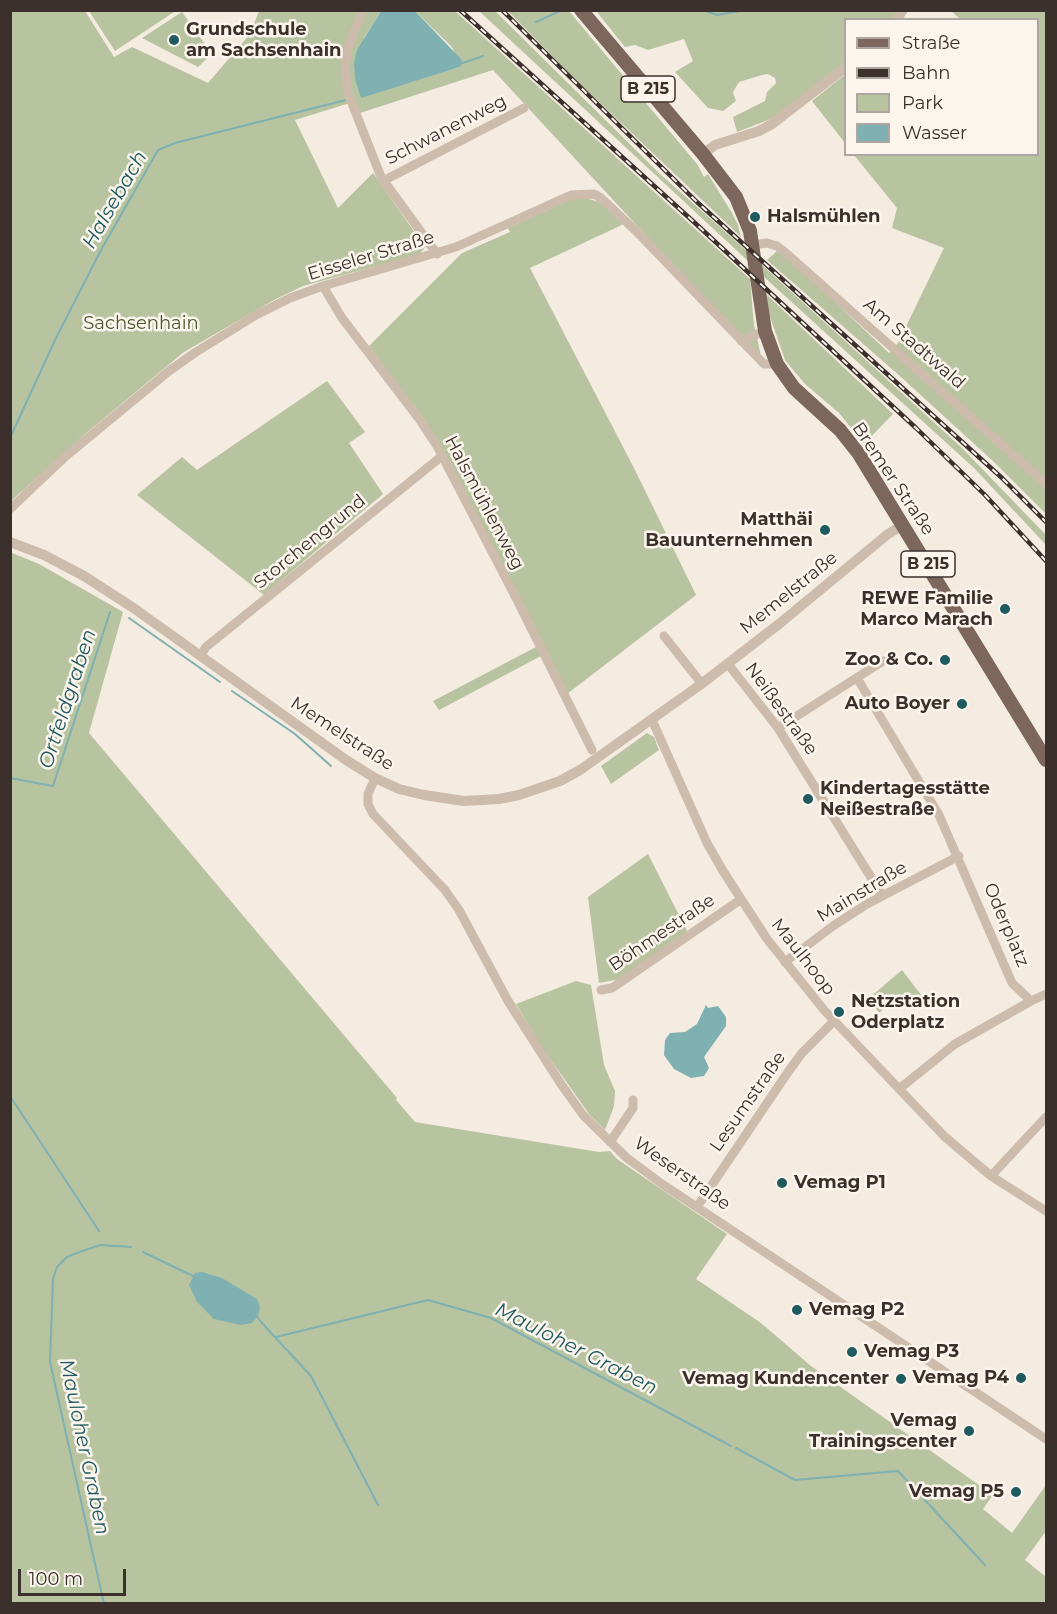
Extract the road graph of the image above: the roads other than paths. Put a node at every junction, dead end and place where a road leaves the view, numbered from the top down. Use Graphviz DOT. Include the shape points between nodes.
graph roads {
  1 [pos="363,10"];
  2 [pos="581,10"];
  3 [pos="844,69"];
  4 [pos="524,108"];
  5 [pos="704,154"];
  6 [pos="383,181"];
  7 [pos="753,244"];
  8 [pos="437,254"];
  9 [pos="323,286"];
  10 [pos="765,331"];
  11 [pos="741,341"];
  12 [pos="777,364"];
  13 [pos="442,456"];
  14 [pos="1047,484"];
  15 [pos="10,509"];
  16 [pos="903,525"];
  17 [pos="10,542"];
  18 [pos="664,636"];
  19 [pos="200,656"];
  20 [pos="883,661"];
  21 [pos="728,664"];
  22 [pos="858,678"];
  23 [pos="702,684"];
  24 [pos="652,720"];
  25 [pos="778,728"];
  26 [pos="592,750"];
  27 [pos="1047,760"];
  28 [pos="375,778"];
  29 [pos="959,856"];
  30 [pos="882,895"];
  31 [pos="740,900"];
  32 [pos="785,962"];
  33 [pos="601,990"];
  34 [pos="1047,994"];
  35 [pos="1031,1001"];
  36 [pos="833,1022"];
  37 [pos="899,1089"];
  38 [pos="633,1100"];
  39 [pos="1047,1117"];
  40 [pos="610,1142"];
  41 [pos="991,1176"];
  42 [pos="697,1207"];
  43 [pos="1047,1211"];
  44 [pos="1047,1439"];
  1 -- 6 [label="street" via="348,46 345,69 348,93"];
  2 -- 5 [label="main road, B 215"];
  3 -- 5 [label="street" via="772,124 715,145"];
  4 -- 6 [label="street, Schwanenweg"];
  5 -- 7 [label="main road, B 215" via="742,208"];
  6 -- 8 [label="street"];
  7 -- 10 [label="main road, Bremer Straße / B 215"];
  7 -- 14 [label="street, Am Stadtwald" via="767,243 786,253"];
  8 -- 9 [label="street, Eisseler Straße"];
  8 -- 11 [label="street, Eisseler Straße" via="571,195 594,194 636,231"];
  9 -- 13 [label="street, Halsmühlenweg"];
  9 -- 15 [label="street, Eisseler Straße" via="256,315 169,371 66,456"];
  10 -- 11 [label="street"];
  10 -- 12 [label="main road, Bremer Straße / B 215"];
  11 -- 12 [label="street, Eisseler Straße" via="764,364"];
  12 -- 16 [label="main road, Bremer Straße / B 215" via="794,388 851,442"];
  13 -- 19 [label="street, Storchengrund" via="206,647"];
  13 -- 26 [label="street, Halsmühlenweg"];
  16 -- 21 [label="street, Memelstraße"];
  16 -- 27 [label="main road, Bremer Straße / B 215"];
  17 -- 19 [label="street, Memelstraße" via="84,576"];
  18 -- 23 [label="street"];
  19 -- 28 [label="street, Memelstraße"];
  20 -- 22 [label="street"];
  21 -- 23 [label="street, Memelstraße"];
  21 -- 25 [label="street, Neißestraße"];
  22 -- 25 [label="street"];
  22 -- 29 [label="street, Oderplatz" via="929,796"];
  23 -- 24 [label="street, Memelstraße"];
  24 -- 28 [label="street, Memelstraße" via="580,770 519,795 450,799 407,791"];
  24 -- 31 [label="street, Maulhoop" via="707,843"];
  25 -- 30 [label="street, Neißestraße"];
  28 -- 40 [label="street, Weserstraße" via="368,794 374,814 452,900 508,1001 561,1084"];
  29 -- 30 [label="street, Mainstraße"];
  29 -- 35 [label="street, Oderplatz" via="1012,983"];
  30 -- 32 [label="street, Mainstraße"];
  31 -- 32 [label="street, Maulhoop"];
  31 -- 33 [label="street, Böhmestraße" via="612,988"];
  32 -- 36 [label="street, Maulhoop"];
  34 -- 35 [label="street"];
  35 -- 37 [label="street" via="955,1044"];
  36 -- 37 [label="street, Maulhoop"];
  36 -- 42 [label="street, Lesumstraße" via="788,1072"];
  37 -- 41 [label="street, Maulhoop" via="944,1136"];
  38 -- 40 [label="street" via="633,1108"];
  39 -- 41 [label="street"];
  40 -- 42 [label="street, Weserstraße"];
  41 -- 43 [label="street, Maulhoop"];
  42 -- 44 [label="street, Weserstraße"];
}
